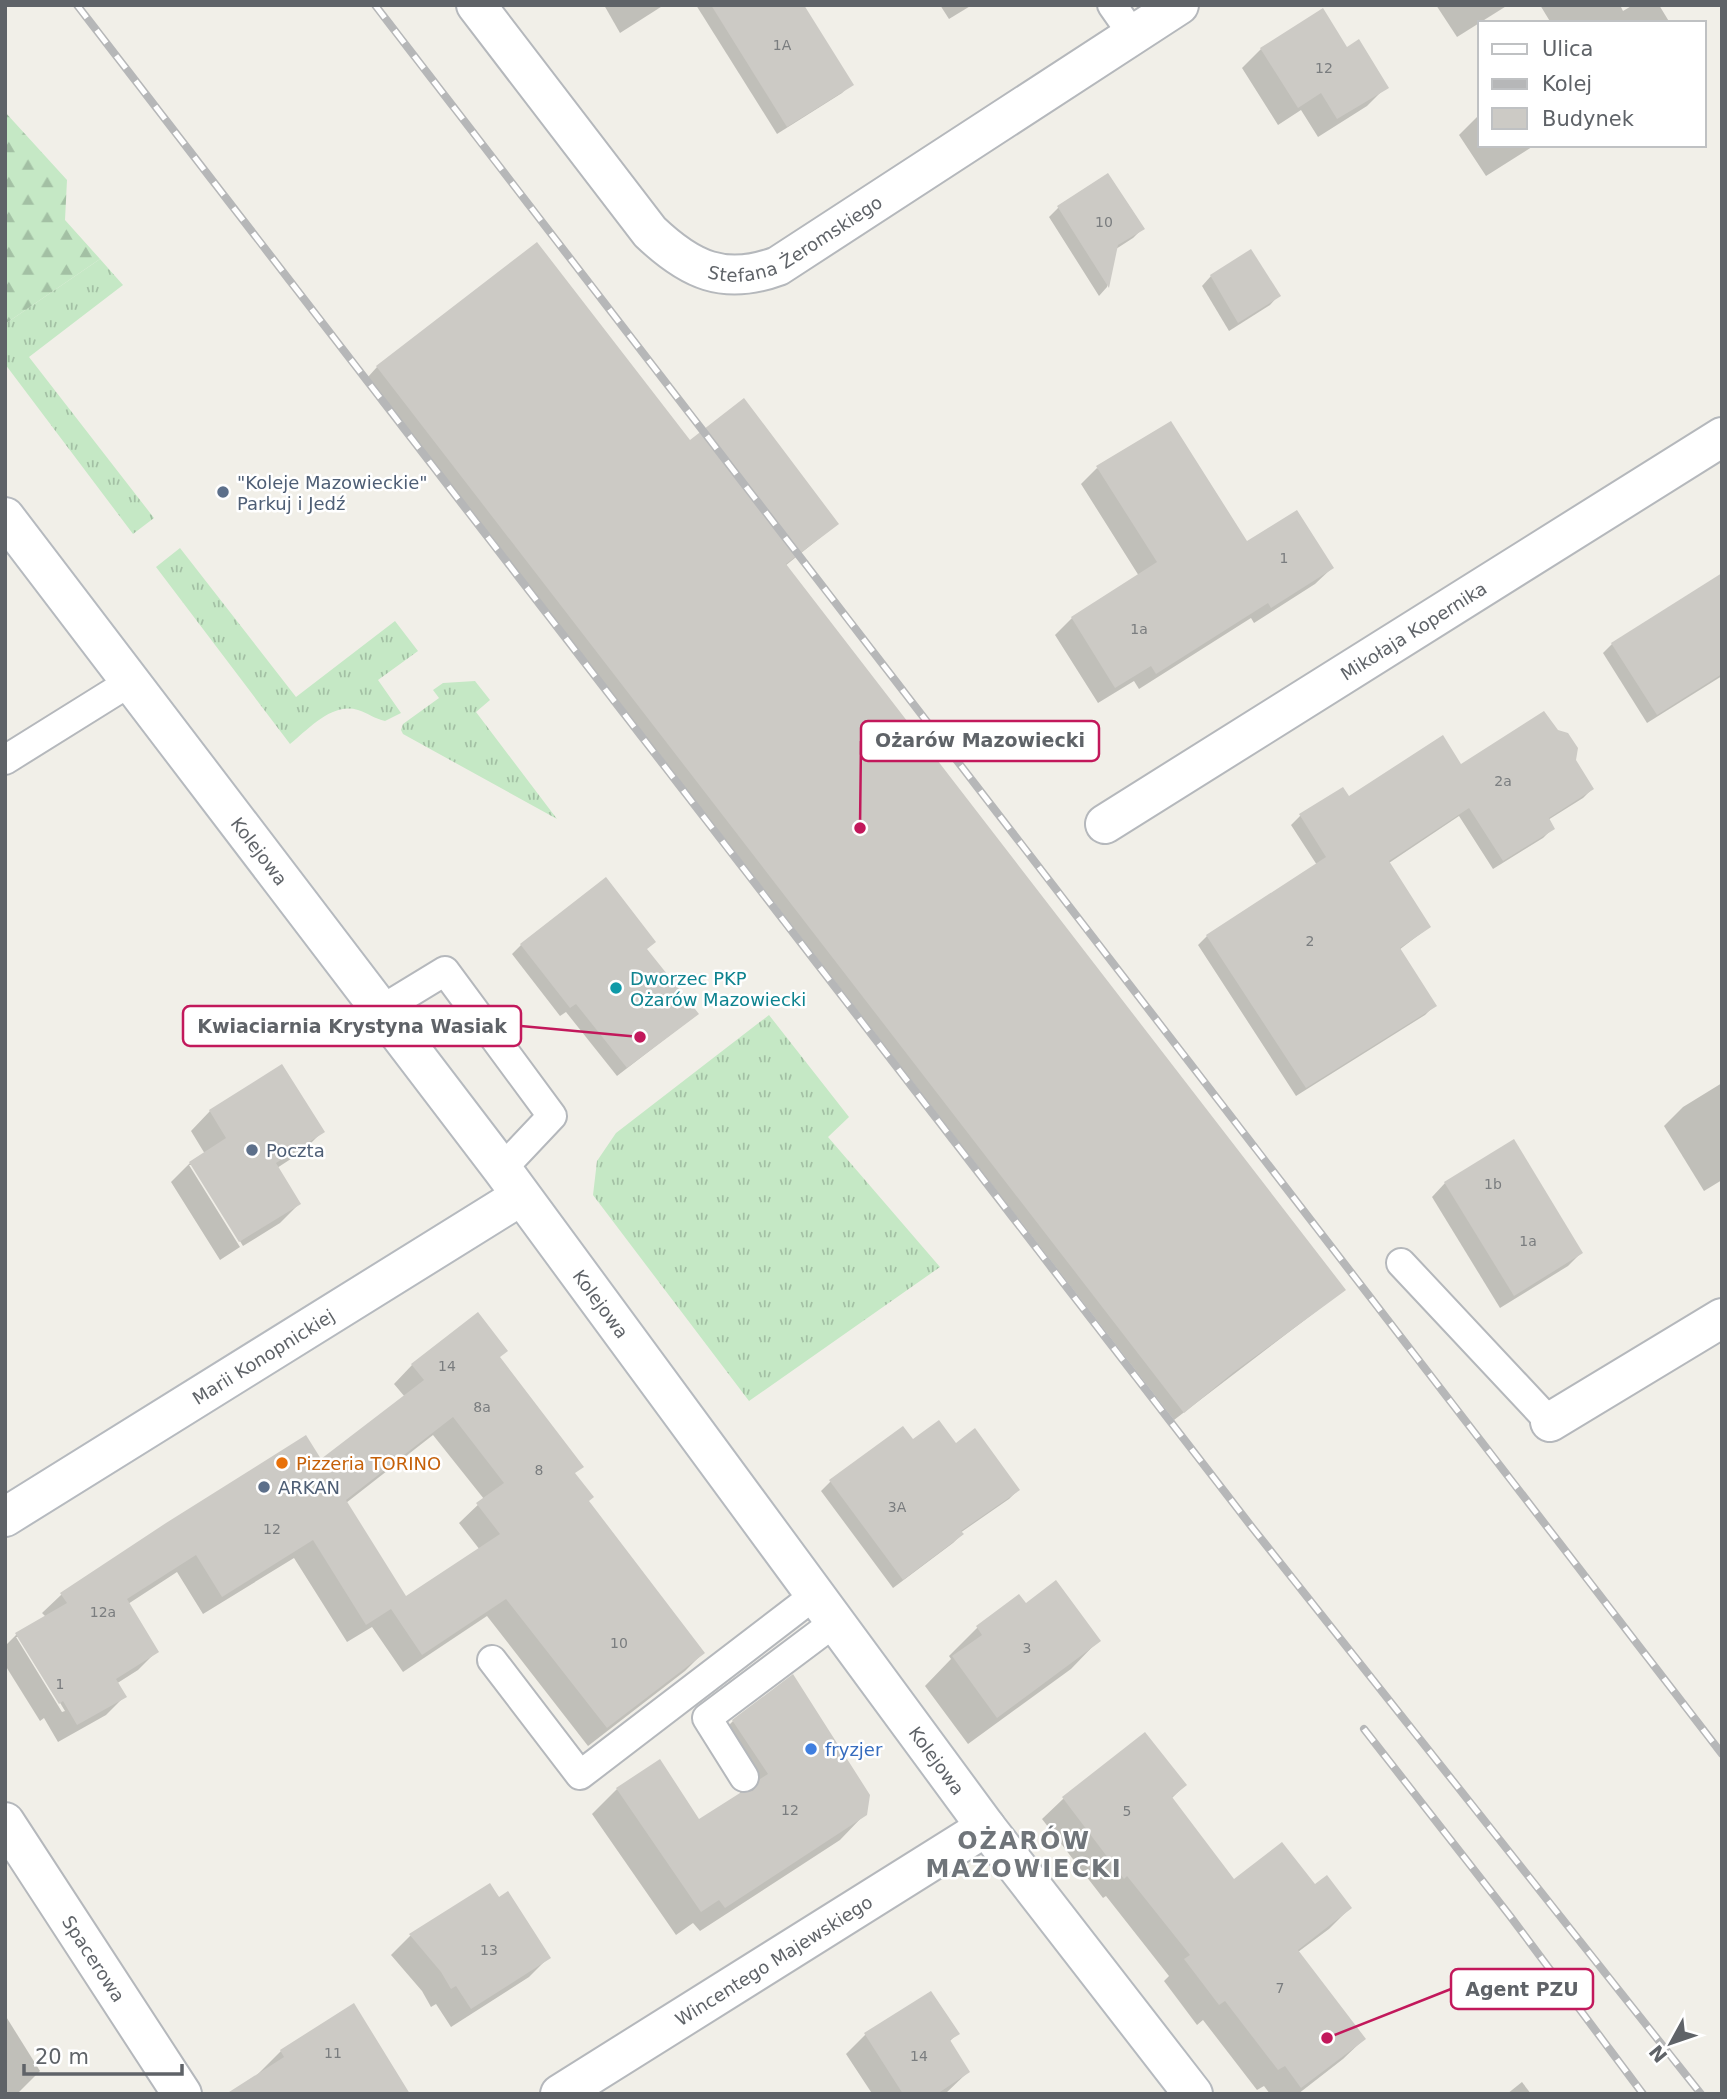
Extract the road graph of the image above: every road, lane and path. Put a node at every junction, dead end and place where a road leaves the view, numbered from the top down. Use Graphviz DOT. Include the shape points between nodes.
graph roads {
  1 [pos="476,5"];
  2 [pos="1179,5"];
  3 [pos="1122,20"];
  4 [pos="1722,437"];
  5 [pos="5,517"];
  6 [pos="130,682"];
  7 [pos="5,760"];
  8 [pos="1105,824"];
  9 [pos="381,1010"];
  10 [pos="511,1182"];
  11 [pos="1401,1263"];
  12 [pos="1722,1318"];
  13 [pos="1550,1422"];
  14 [pos="5,1517"];
  15 [pos="825,1608"];
  16 [pos="492,1660"];
  17 [pos="744,1777"];
  18 [pos="5,1822"];
  19 [pos="986,1827"];
  20 [pos="182,2094"];
  21 [pos="560,2094"];
  22 [pos="1193,2094"];
  1 -- 3 [label="street, Stefana Żeromskiego" via="650,232 673,254 698,268 726,275 755,275 778,267"];
  2 -- 3 [label="street, Stefana Żeromskiego"];
  4 -- 8 [label="street, Mikołaja Kopernika"];
  5 -- 6 [label="street, Kolejowa"];
  6 -- 7 [label="lane"];
  6 -- 9 [label="street, Kolejowa"];
  9 -- 10 [label="street, Kolejowa"];
  9 -- 10 [label="lane" via="444,971 552,1116"];
  10 -- 14 [label="street, Marii Konopnickiej"];
  10 -- 15 [label="street, Kolejowa"];
  11 -- 13 [label="lane"];
  12 -- 13 [label="street"];
  15 -- 16 [label="lane" via="580,1775"];
  15 -- 17 [label="lane" via="707,1718"];
  15 -- 19 [label="street, Kolejowa"];
  18 -- 20 [label="street, Spacerowa"];
  19 -- 21 [label="street, Wincentego Majewskiego"];
  19 -- 22 [label="street, Kolejowa"];
}
